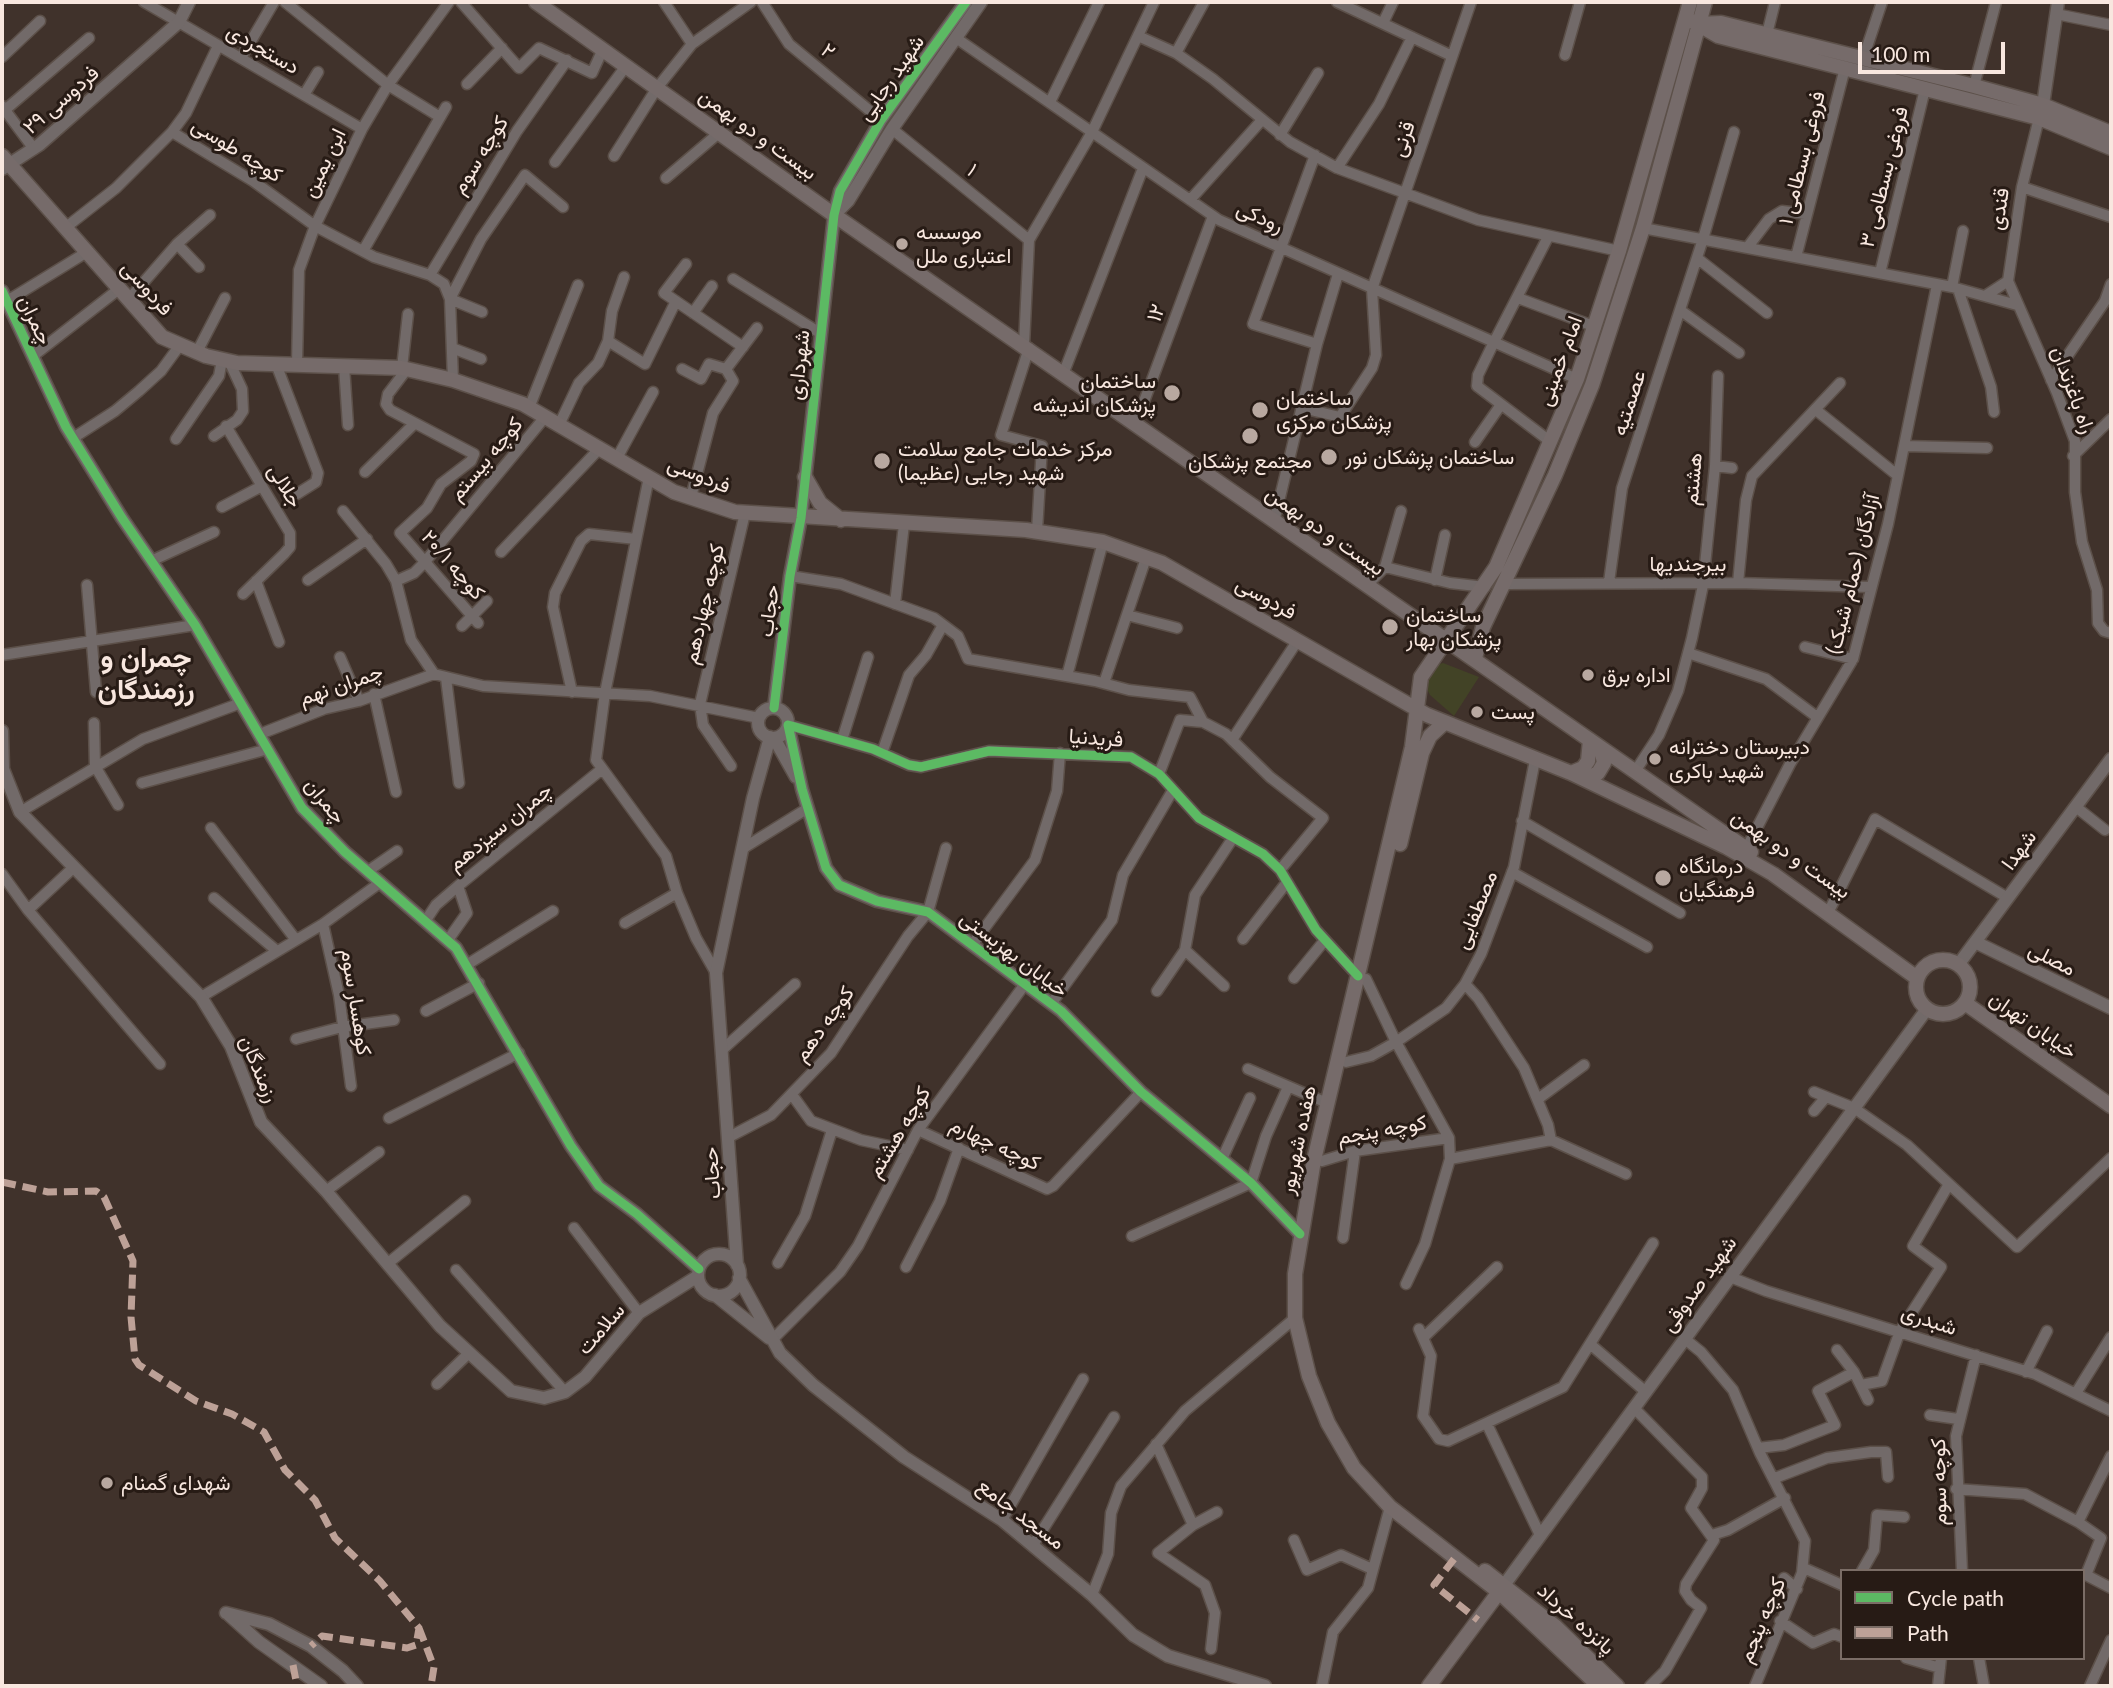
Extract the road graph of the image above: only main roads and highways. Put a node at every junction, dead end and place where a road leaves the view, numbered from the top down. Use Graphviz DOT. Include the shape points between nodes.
graph roads {
  1 [pos="536,2"];
  2 [pos="1690,2"];
  3 [pos="1705,2"];
  4 [pos="1692,21"];
  5 [pos="2041,111"];
  6 [pos="2111,133"];
  7 [pos="2111,148"];
  8 [pos="4,163"];
  9 [pos="805,477"];
  10 [pos="841,520"];
  11 [pos="1448,640"];
  12 [pos="1475,658"];
  13 [pos="1416,709"];
  14 [pos="1444,723"];
  15 [pos="1595,744"];
  16 [pos="1572,773"];
  17 [pos="1587,779"];
  18 [pos="1919,974"];
  19 [pos="1362,977"];
  20 [pos="1965,1003"];
  21 [pos="2111,1106"];
  22 [pos="1304,1236"];
  23 [pos="1502,1588"];
  24 [pos="1429,1686"];
  25 [pos="1600,1686"];
  26 [pos="1618,1686"];
  1 -- 11 [label="main road, بیست و دو بهمن" via="834,215"];
  2 -- 4 [label="main road, امام خمینی"];
  3 -- 4 [label="main road, امام خمینی"];
  4 -- 5 [label="main road" via="1721,23 1974,86"];
  4 -- 5 [label="main road" via="1718,36 1926,89"];
  4 -- 11 [label="main road, امام خمینی" via="1577,379 1485,587"];
  4 -- 12 [label="main road, امام خمینی" via="1643,228 1592,385 1483,627"];
  5 -- 6 [label="main road"];
  5 -- 7 [label="main road"];
  8 -- 10 [label="main road, فردوسی" via="162,337 180,345 226,360 404,369 453,380 529,408 691,497 745,513"];
  9 -- 10 [label="main road" via="820,503"];
  10 -- 13 [label="main road, فردوسی" via="1037,531 1103,542 1162,563"];
  11 -- 12 [label="main road, بیست و دو بهمن"];
  11 -- 13 [label="main road, امام خمینی" via="1421,677"];
  12 -- 15 [label="main road, بیست و دو بهمن"];
  13 -- 14 [label="main road, فردوسی"];
  13 -- 19 [label="main road, هفده شهریور" via="1412,747"];
  14 -- 16 [label="main road, بیست و دو بهمن"];
  14 -- 19 [label="main road, هفده شهریور" via="1430,736 1422,753"];
  15 -- 16 [label="main road" via="1583,768"];
  15 -- 17 [label="main road" via="1604,763"];
  15 -- 18 [label="main road, بیست و دو بهمن" via="1831,907"];
  16 -- 17 [label="main road, بیست و دو بهمن"];
  17 -- 18 [label="main road, بیست و دو بهمن" via="1773,874"];
  18 -- 20 [label="main road" via="1917,995 1927,1009 1943,1014"];
  18 -- 20 [label="main road" via="1943,959 1958,965 1969,978"];
  19 -- 22 [label="main road, هفده شهریور"];
  19 -- 22 [label="main road, هفده شهریور" via="1327,1103"];
  20 -- 21 [label="main road, خیابان تهران"];
  22 -- 23 [label="main road, هفده شهریور" via="1303,1317 1325,1399 1343,1433 1360,1463 1395,1502"];
  22 -- 23 [label="main road, هفده شهریور" via="1295,1318 1309,1376 1328,1423 1354,1468 1390,1507"];
  23 -- 24 [label="main road, شهید صدوقی"];
  23 -- 25 [label="main road, پانزده خرداد"];
  23 -- 26 [label="main road, پانزده خرداد" via="1556,1627"];
}
